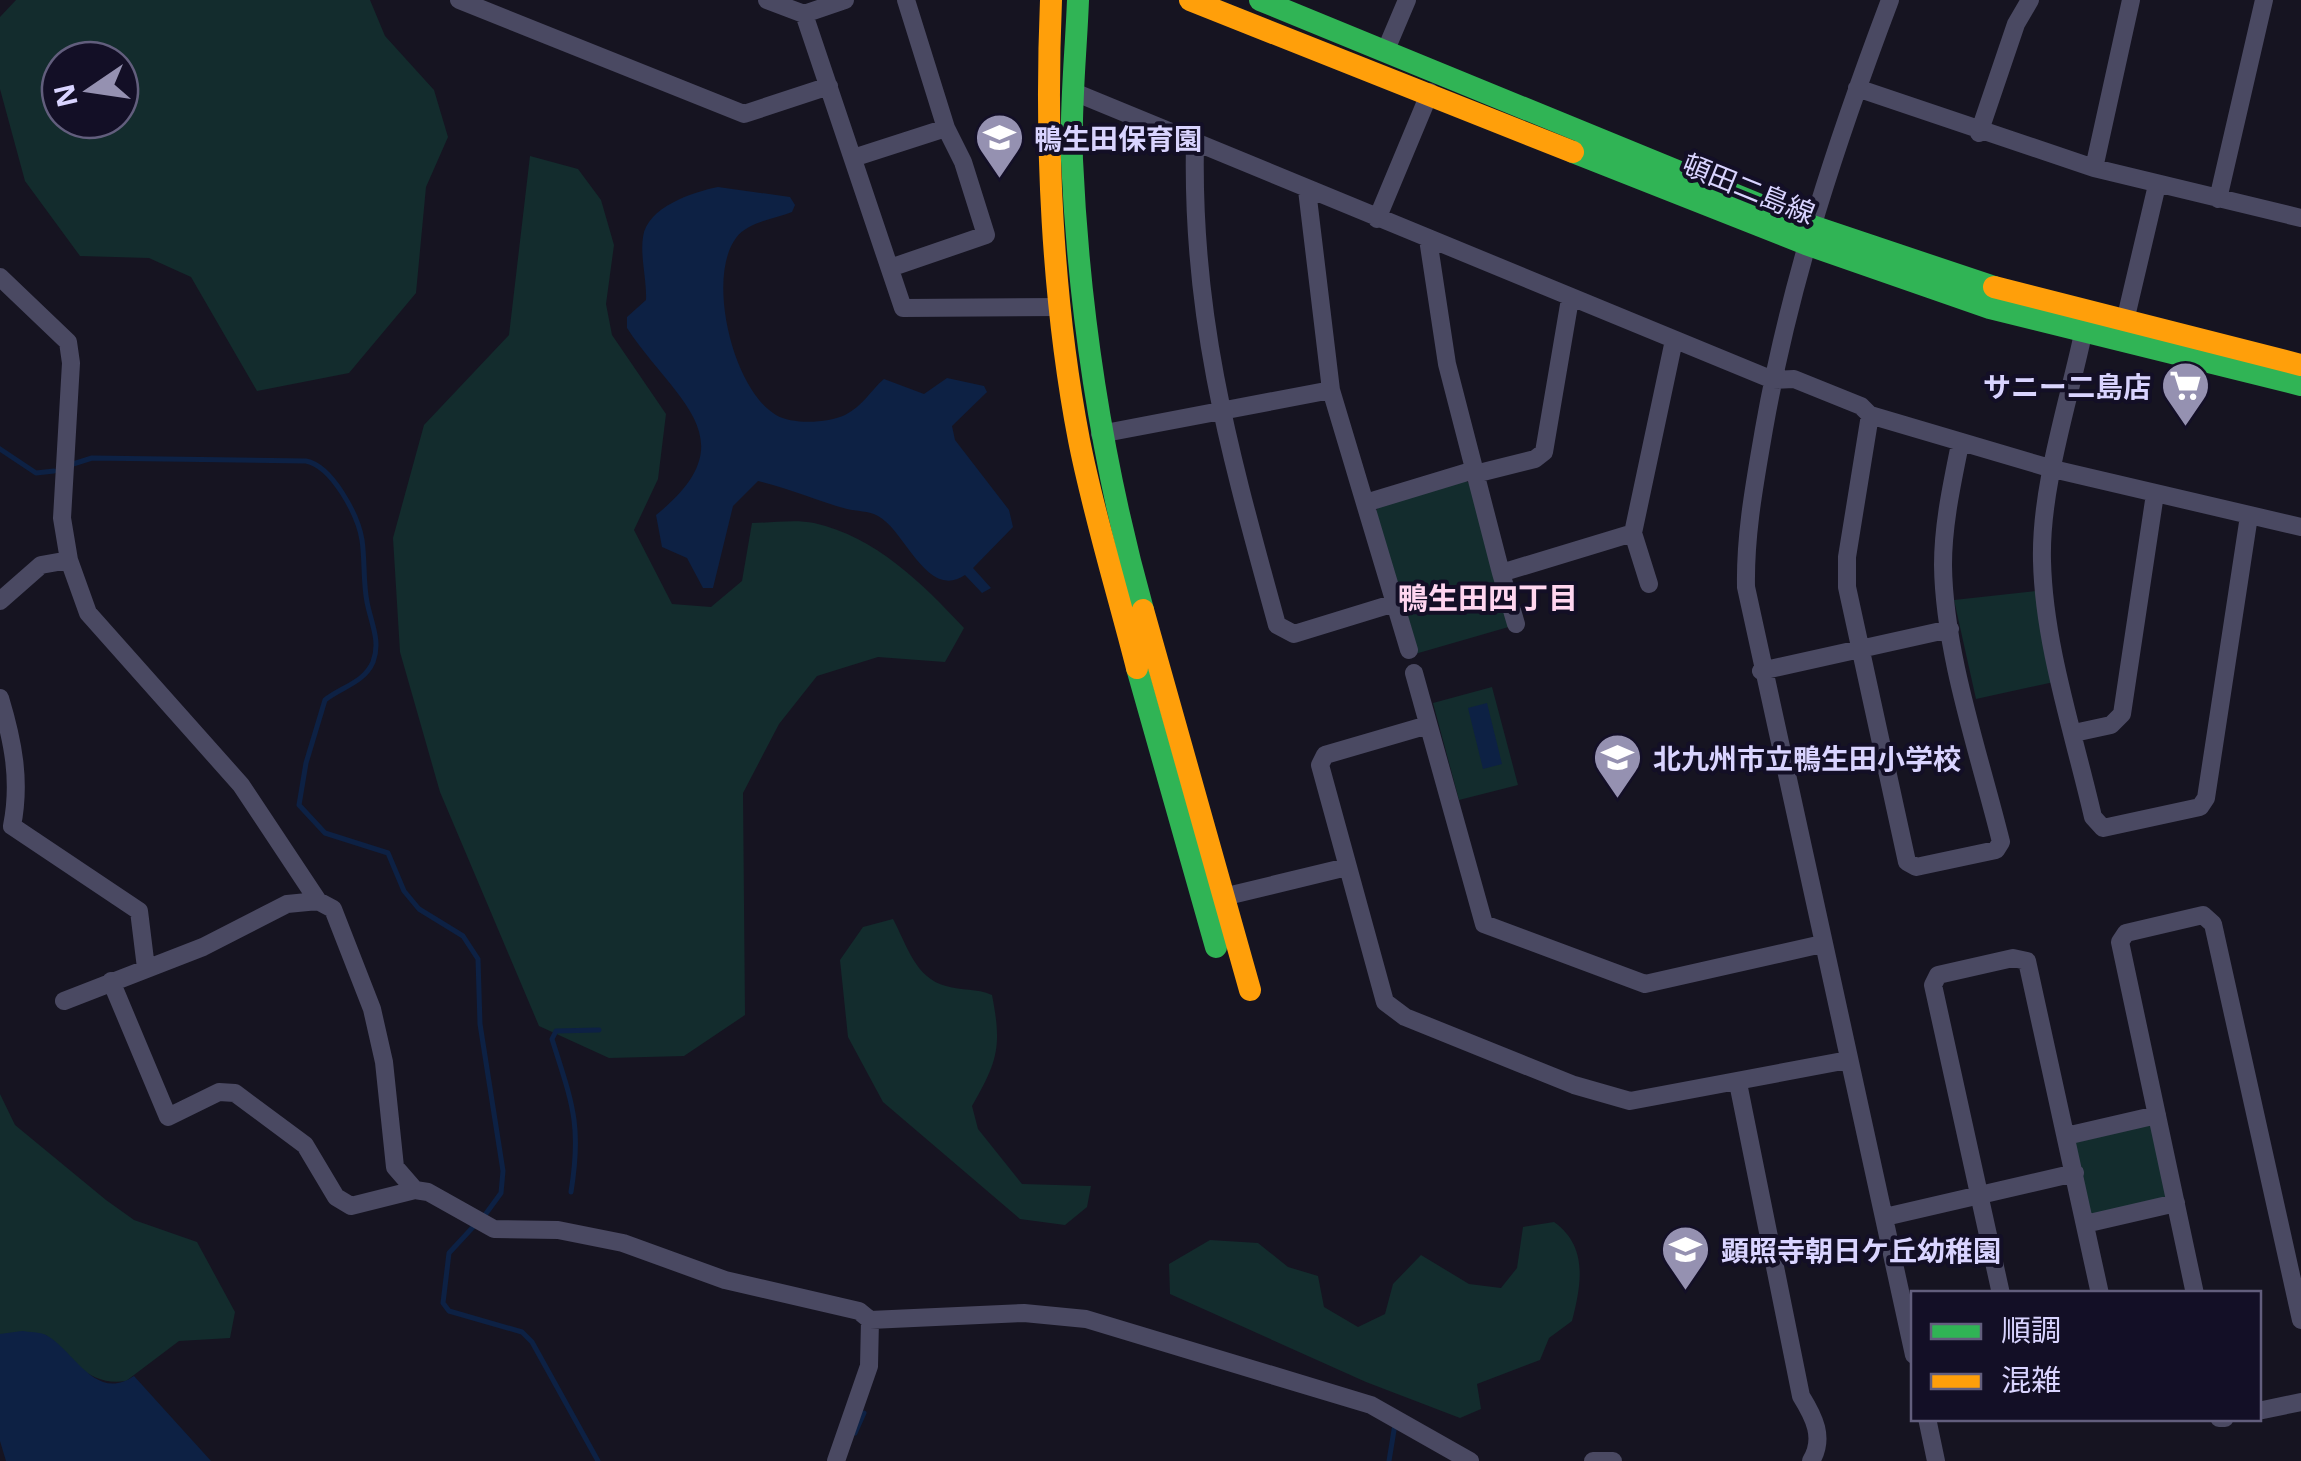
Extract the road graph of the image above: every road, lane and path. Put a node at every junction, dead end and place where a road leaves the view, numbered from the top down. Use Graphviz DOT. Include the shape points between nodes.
graph roads {
  1 [pos="459,0"];
  2 [pos="767,0"];
  3 [pos="845,0"];
  4 [pos="906,0"];
  5 [pos="1050,0"];
  6 [pos="1078,0"];
  7 [pos="1190,0"];
  8 [pos="1260,0"];
  9 [pos="1408,0"];
  10 [pos="1890,0"];
  11 [pos="2030,0"];
  12 [pos="2132,0"];
  13 [pos="2264,0"];
  14 [pos="804,14"];
  15 [pos="1385,52"];
  16 [pos="829,86"];
  17 [pos="1857,88"];
  18 [pos="1074,92"];
  19 [pos="1430,92"];
  20 [pos="946,128"];
  21 [pos="1979,133"];
  22 [pos="1195,143"];
  23 [pos="853,158"];
  24 [pos="2094,168"];
  25 [pos="2156,185"];
  26 [pos="1307,190"];
  27 [pos="2218,199"];
  28 [pos="2301,218"];
  29 [pos="1377,219"];
  30 [pos="1808,234"];
  31 [pos="1428,239"];
  32 [pos="890,268"];
  33 [pos="0,277"];
  34 [pos="1570,299"];
  35 [pos="1061,307"];
  36 [pos="2126,322"];
  37 [pos="2084,334"];
  38 [pos="1674,340"];
  39 [pos="2301,365"];
  40 [pos="1773,380"];
  41 [pos="2301,385"];
  42 [pos="1331,390"];
  43 [pos="1218,411"];
  44 [pos="1870,414"];
  45 [pos="1100,434"];
  46 [pos="1960,444"];
  47 [pos="2053,469"];
  48 [pos="1474,472"];
  49 [pos="2155,494"];
  50 [pos="1364,503"];
  51 [pos="2249,516"];
  52 [pos="2301,527"];
  53 [pos="1633,533"];
  54 [pos="69,560"];
  55 [pos="1501,573"];
  56 [pos="1649,584"];
  57 [pos="0,601"];
  58 [pos="1394,603"];
  59 [pos="1516,624"];
  60 [pos="1950,630"];
  61 [pos="1408,650"];
  62 [pos="1858,650"];
  63 [pos="1761,671"];
  64 [pos="1414,673"];
  65 [pos="0,698"];
  66 [pos="1428,725"];
  67 [pos="2074,733"];
  68 [pos="6,822"];
  69 [pos="1347,868"];
  70 [pos="1222,898"];
  71 [pos="318,901"];
  72 [pos="1822,944"];
  73 [pos="1216,947"];
  74 [pos="146,968"];
  75 [pos="112,982"];
  76 [pos="1250,990"];
  77 [pos="64,1000"];
  78 [pos="1848,1060"];
  79 [pos="1738,1083"];
  80 [pos="2157,1115"];
  81 [pos="2066,1136"];
  82 [pos="2075,1173"];
  83 [pos="415,1190"];
  84 [pos="1978,1195"];
  85 [pos="2176,1203"];
  86 [pos="1884,1216"];
  87 [pos="2086,1224"];
  88 [pos="2000,1291"];
  89 [pos="2099,1291"];
  90 [pos="2195,1291"];
  91 [pos="870,1320"];
  92 [pos="2301,1320"];
  93 [pos="1911,1341"];
  94 [pos="2301,1402"];
  95 [pos="2261,1410"];
  96 [pos="1928,1421"];
  97 [pos="836,1461"];
  98 [pos="1470,1461"];
  99 [pos="1593,1461"];
  100 [pos="1613,1461"];
  101 [pos="1811,1461"];
  102 [pos="1936,1461"];
  1 -- 16 [label="street" via="744,114"];
  2 -- 14 [label="street"];
  3 -- 14 [label="street"];
  4 -- 20 [label="street"];
  5 -- 35 [label="main road"];
  6 -- 18 [label="main road"];
  7 -- 19 [label="main road, 頓田二島線"];
  8 -- 15 [label="main road, 頓田二島線"];
  9 -- 15 [label="street"];
  10 -- 17 [label="street"];
  11 -- 21 [label="street"];
  12 -- 24 [label="street"];
  13 -- 27 [label="street"];
  14 -- 16 [label="street"];
  15 -- 30 [label="main road, 頓田二島線"];
  16 -- 23 [label="street"];
  17 -- 21 [label="street"];
  17 -- 30 [label="street"];
  18 -- 22 [label="street"];
  18 -- 45 [label="main road" via="1082,308"];
  19 -- 29 [label="street"];
  19 -- 30 [label="main road, 頓田二島線"];
  20 -- 23 [label="street"];
  20 -- 32 [label="street" via="986,235"];
  21 -- 24 [label="street"];
  22 -- 26 [label="street"];
  22 -- 43 [label="street" via="1193,223"];
  23 -- 32 [label="street"];
  24 -- 25 [label="street"];
  25 -- 27 [label="street"];
  25 -- 36 [label="street"];
  26 -- 29 [label="street"];
  26 -- 42 [label="street"];
  27 -- 28 [label="street"];
  29 -- 31 [label="street"];
  30 -- 36 [label="main road, 頓田二島線"];
  30 -- 37 [label="main road, 頓田二島線" via="1990,308"];
  30 -- 40 [label="street"];
  31 -- 34 [label="street"];
  31 -- 48 [label="street" via="1447,364"];
  32 -- 35 [label="street" via="903,308"];
  33 -- 54 [label="street" via="68,342 62,518"];
  34 -- 38 [label="street"];
  34 -- 48 [label="street" via="1544,452"];
  35 -- 73 [label="main road" via="1079,440 1152,730"];
  36 -- 39 [label="main road, 頓田二島線"];
  37 -- 41 [label="main road, 頓田二島線"];
  37 -- 47 [label="street"];
  38 -- 40 [label="street"];
  38 -- 53 [label="street"];
  40 -- 44 [label="street" via="1794,379"];
  40 -- 63 [label="street" via="1745,538"];
  42 -- 43 [label="street"];
  42 -- 50 [label="street"];
  43 -- 45 [label="street"];
  43 -- 58 [label="street" via="1277,625 1294,634"];
  44 -- 46 [label="street"];
  44 -- 62 [label="street" via="1847,557"];
  45 -- 70 [label="main road"];
  46 -- 47 [label="street"];
  46 -- 60 [label="street" via="1943,566"];
  47 -- 49 [label="street"];
  47 -- 67 [label="street" via="2043,584"];
  48 -- 50 [label="street"];
  48 -- 55 [label="street"];
  49 -- 51 [label="street"];
  49 -- 67 [label="street" via="2122,714 2111,726"];
  50 -- 58 [label="street"];
  51 -- 52 [label="street"];
  51 -- 67 [label="street" via="2200,807 2103,828 2092,817"];
  53 -- 55 [label="street"];
  53 -- 56 [label="street"];
  54 -- 57 [label="street" via="41,566"];
  54 -- 71 [label="street" via="88,613 240,785"];
  55 -- 59 [label="street"];
  58 -- 61 [label="street"];
  60 -- 62 [label="street"];
  60 -- 62 [label="street" via="2001,842 1996,850 1916,866 1907,862"];
  62 -- 63 [label="street"];
  63 -- 72 [label="street"];
  64 -- 66 [label="street"];
  65 -- 68 [label="street" via="18,797"];
  66 -- 69 [label="street" via="1325,754 1320,765"];
  66 -- 72 [label="street" via="1484,924 1645,984"];
  68 -- 74 [label="street" via="139,911"];
  69 -- 70 [label="street"];
  69 -- 79 [label="street" via="1385,1002 1404,1017 1630,1101"];
  70 -- 76 [label="main road"];
  71 -- 74 [label="street" via="287,904"];
  71 -- 83 [label="street" via="333,909 348,940 384,1062 395,1167"];
  72 -- 78 [label="street"];
  74 -- 75 [label="street"];
  75 -- 77 [label="street"];
  75 -- 83 [label="street" via="168,1117 219,1092 235,1093 305,1146 336,1197 351,1206"];
  78 -- 79 [label="street"];
  78 -- 86 [label="street"];
  79 -- 101 [label="street" via="1801,1396 1815,1417 1819,1438"];
  80 -- 81 [label="street"];
  80 -- 85 [label="street"];
  80 -- 92 [label="street" via="2120,942 2126,933 2203,916 2212,924"];
  81 -- 82 [label="street"];
  81 -- 84 [label="street" via="2027,961 2013,958 1938,975 1934,985"];
  82 -- 84 [label="street"];
  82 -- 87 [label="street"];
  83 -- 91 [label="street" via="443,1198 494,1229 558,1230 623,1243 725,1280 859,1311"];
  84 -- 86 [label="street"];
  84 -- 88 [label="street"];
  85 -- 87 [label="street"];
  85 -- 90 [label="street"];
  86 -- 93 [label="street"];
  87 -- 89 [label="street"];
  91 -- 97 [label="street" via="869,1366"];
  91 -- 98 [label="street" via="1024,1313 1086,1318 1371,1405"];
  94 -- 95 [label="street"];
  96 -- 102 [label="street"];
  99 -- 100 [label="street"];
}
